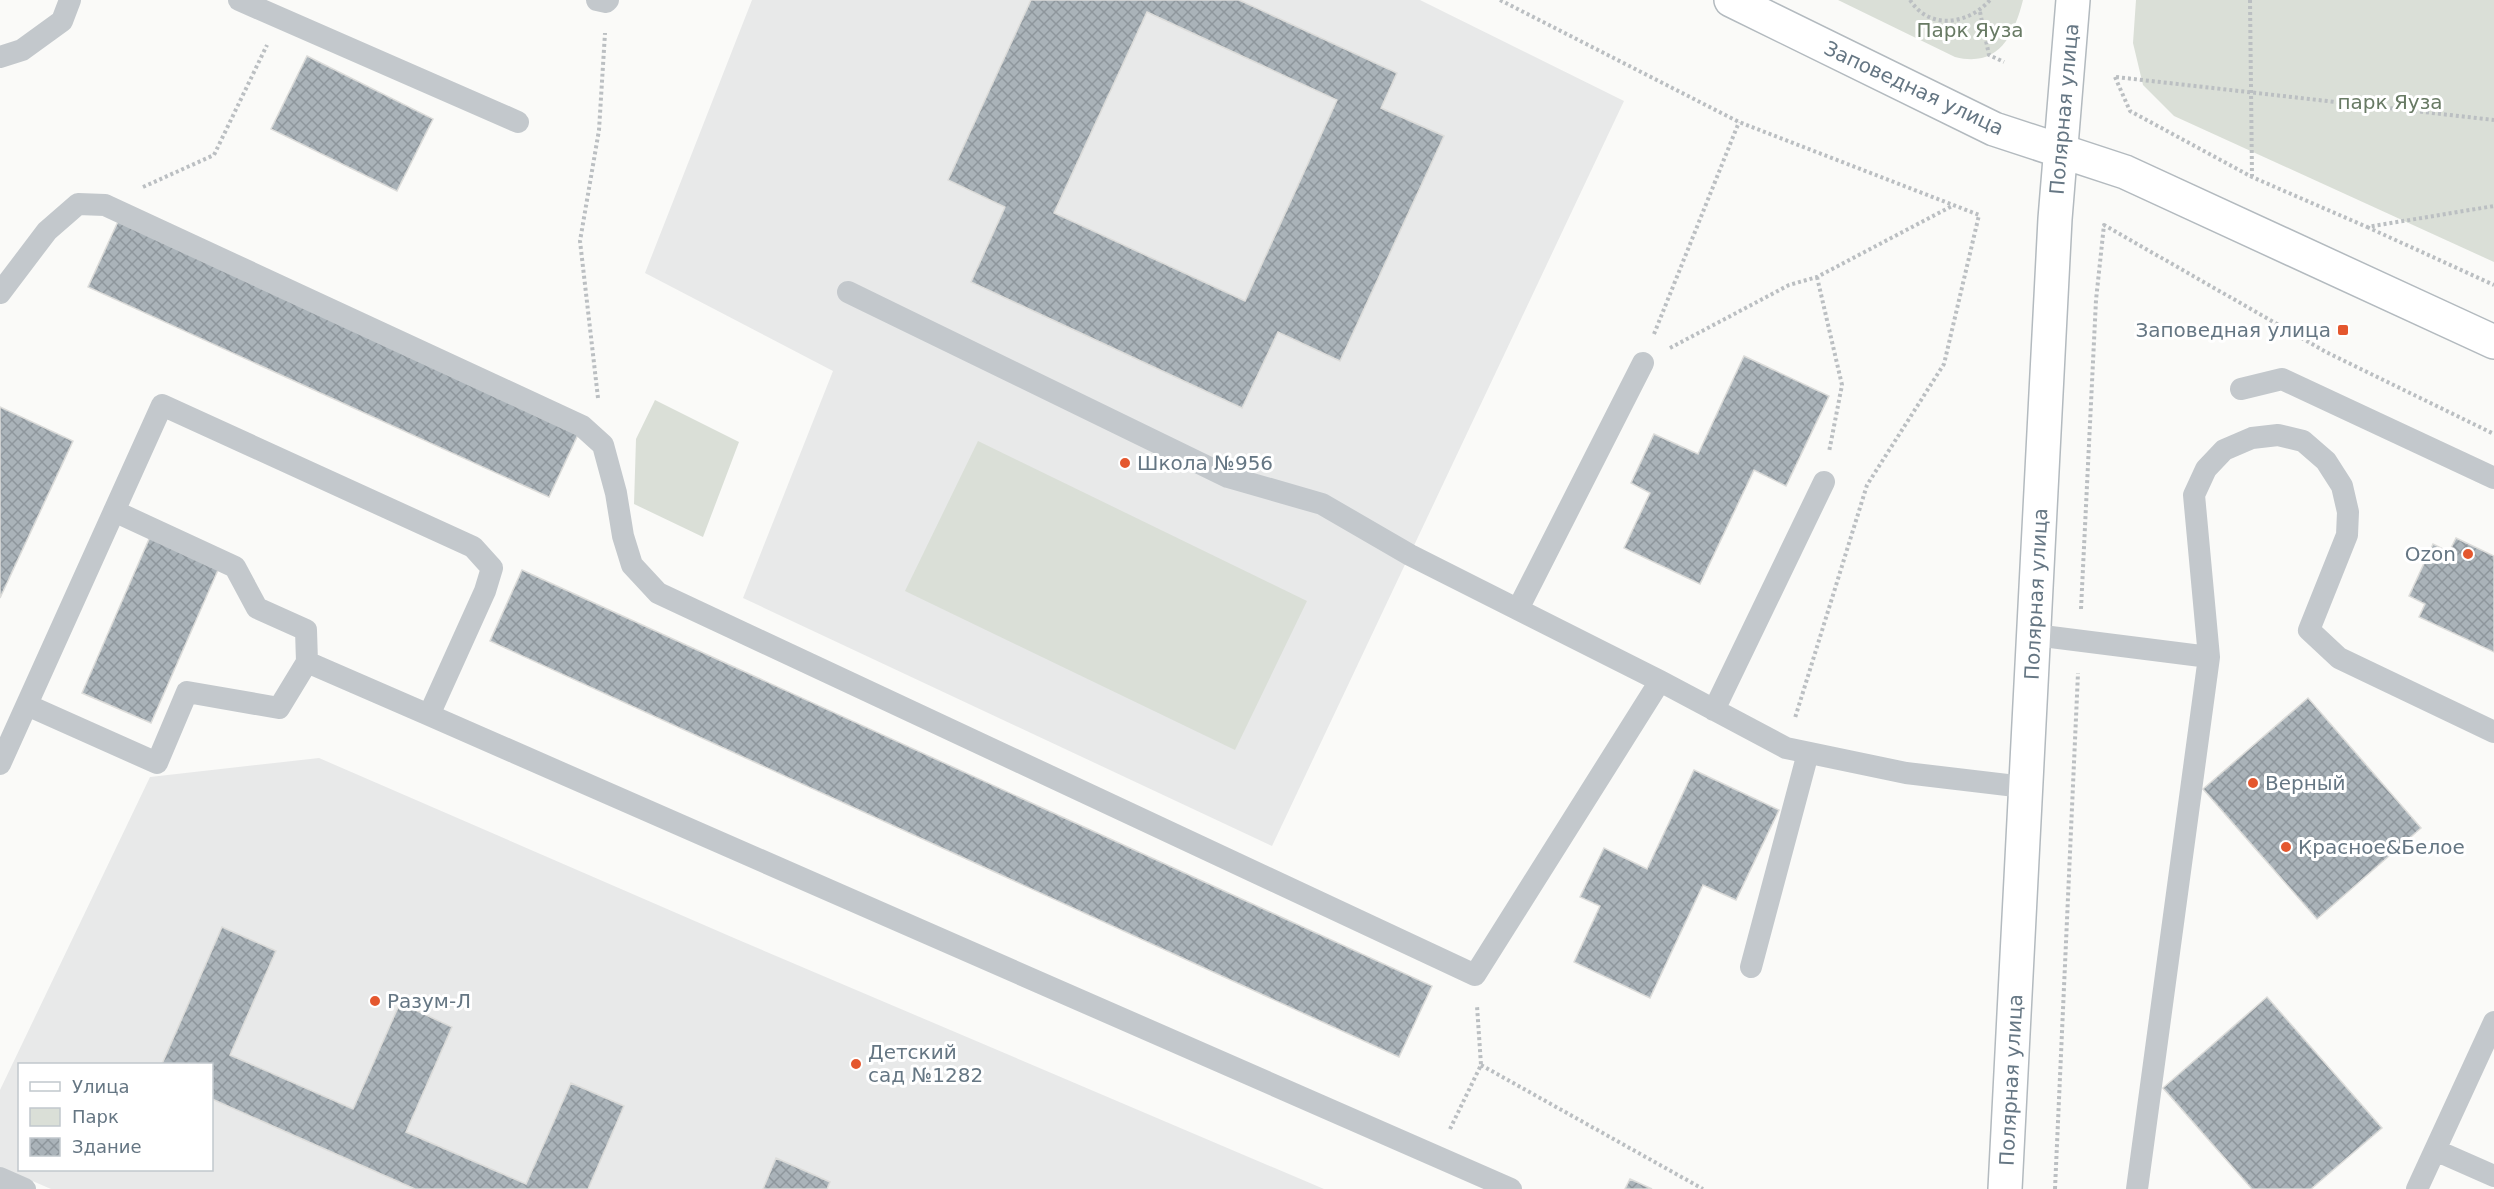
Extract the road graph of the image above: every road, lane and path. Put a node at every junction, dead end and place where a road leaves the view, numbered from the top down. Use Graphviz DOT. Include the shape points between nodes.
graph roads {
  1 [pos="70,0"];
  2 [pos="239,0"];
  3 [pos="1500,0"];
  4 [pos="1731,0"];
  5 [pos="1910,0"];
  6 [pos="1990,0"];
  7 [pos="2073,0"];
  8 [pos="2250,0"];
  9 [pos="604,1"];
  10 [pos="1980,12"];
  11 [pos="280,18"];
  12 [pos="0,57"];
  13 [pos="2004,62"];
  14 [pos="2251,92"];
  15 [pos="2494,120"];
  16 [pos="518,122"];
  17 [pos="1739,122"];
  18 [pos="2060,151"];
  19 [pos="2252,177"];
  20 [pos="105,205"];
  21 [pos="1953,206"];
  22 [pos="2494,207"];
  23 [pos="2367,227"];
  24 [pos="1817,277"];
  25 [pos="2494,285"];
  26 [pos="848,292"];
  27 [pos="0,293"];
  28 [pos="2494,342"];
  29 [pos="1643,363"];
  30 [pos="2241,389"];
  31 [pos="2494,434"];
  32 [pos="603,445"];
  33 [pos="2494,478"];
  34 [pos="1824,482"];
  35 [pos="114,511"];
  36 [pos="1518,609"];
  37 [pos="2035,635"];
  38 [pos="2079,641"];
  39 [pos="2209,657"];
  40 [pos="307,662"];
  41 [pos="1660,681"];
  42 [pos="27,705"];
  43 [pos="1714,710"];
  44 [pos="429,716"];
  45 [pos="2494,732"];
  46 [pos="1797,750"];
  47 [pos="0,764"];
  48 [pos="2024,787"];
  49 [pos="1751,967"];
  50 [pos="1475,975"];
  51 [pos="2494,1022"];
  52 [pos="1481,1065"];
  53 [pos="2435,1150"];
  54 [pos="1436,1156"];
  55 [pos="2494,1176"];
  56 [pos="0,1178"];
  57 [pos="25,1189"];
  58 [pos="1511,1189"];
  59 [pos="1703,1189"];
  60 [pos="2005,1189"];
  61 [pos="2055,1189"];
  62 [pos="2137,1189"];
  63 [pos="2417,1189"];
  1 -- 12 [label="lane" via="62,21 22,50"];
  2 -- 11 [label="lane"];
  3 -- 17 [label="path"];
  4 -- 18 [label="main road, Заповедная улица" via="1994,129"];
  5 -- 10 [label="path" via="1916,9 1942,22 1962,21"];
  6 -- 10 [label="path"];
  7 -- 18 [label="main road, Полярная улица"];
  8 -- 14 [label="path"];
  9 -- 32 [label="path" via="599,130 580,241"];
  10 -- 13 [label="path" via="1989,56"];
  11 -- 16 [label="lane"];
  11 -- 20 [label="path" via="214,155"];
  14 -- 15 [label="path"];
  14 -- 19 [label="path"];
  14 -- 19 [label="path" via="2115,77 2130,111"];
  17 -- 21 [label="path"];
  17 -- 29 [label="path"];
  18 -- 28 [label="main road, Заповедная улица" via="2125,172"];
  18 -- 37 [label="main road, Полярная улица"];
  19 -- 23 [label="path"];
  20 -- 27 [label="lane" via="78,204 47,231"];
  20 -- 32 [label="lane" via="582,426"];
  21 -- 24 [label="path"];
  21 -- 46 [label="path" via="1978,215 1944,364 1867,485"];
  22 -- 23 [label="path"];
  23 -- 25 [label="path"];
  24 -- 29 [label="path" via="1789,285"];
  24 -- 34 [label="path" via="1842,385"];
  26 -- 36 [label="lane" via="1228,477 1322,504 1410,555"];
  29 -- 36 [label="lane"];
  30 -- 33 [label="lane" via="2282,379"];
  31 -- 38 [label="path" via="2326,352 2104,225 2096,300"];
  32 -- 50 [label="lane" via="632,565 658,593"];
  34 -- 43 [label="lane"];
  35 -- 40 [label="lane" via="235,567 257,608 306,630"];
  35 -- 42 [label="lane"];
  35 -- 44 [label="lane" via="162,405 473,547 492,568"];
  36 -- 41 [label="lane"];
  37 -- 38 [label="lane"];
  37 -- 48 [label="main road, Полярная улица"];
  38 -- 39 [label="lane"];
  38 -- 61 [label="path"];
  39 -- 45 [label="lane" via="2194,495 2206,469 2224,450 2252,438 2278,435 2303,441 2337,477 2348,512 2347,535 2309,630 2339,658"];
  39 -- 62 [label="lane"];
  40 -- 42 [label="lane" via="279,708 187,692 157,763"];
  40 -- 44 [label="lane"];
  41 -- 43 [label="lane"];
  41 -- 50 [label="lane"];
  42 -- 47 [label="lane"];
  43 -- 46 [label="lane"];
  44 -- 54 [label="lane"];
  46 -- 48 [label="lane" via="1906,773"];
  46 -- 49 [label="lane"];
  48 -- 60 [label="main road, Полярная улица"];
  50 -- 52 [label="path"];
  51 -- 53 [label="lane"];
  52 -- 54 [label="path"];
  52 -- 59 [label="path"];
  53 -- 55 [label="lane"];
  53 -- 63 [label="lane"];
  54 -- 58 [label="lane"];
  56 -- 57 [label="lane"];
}
